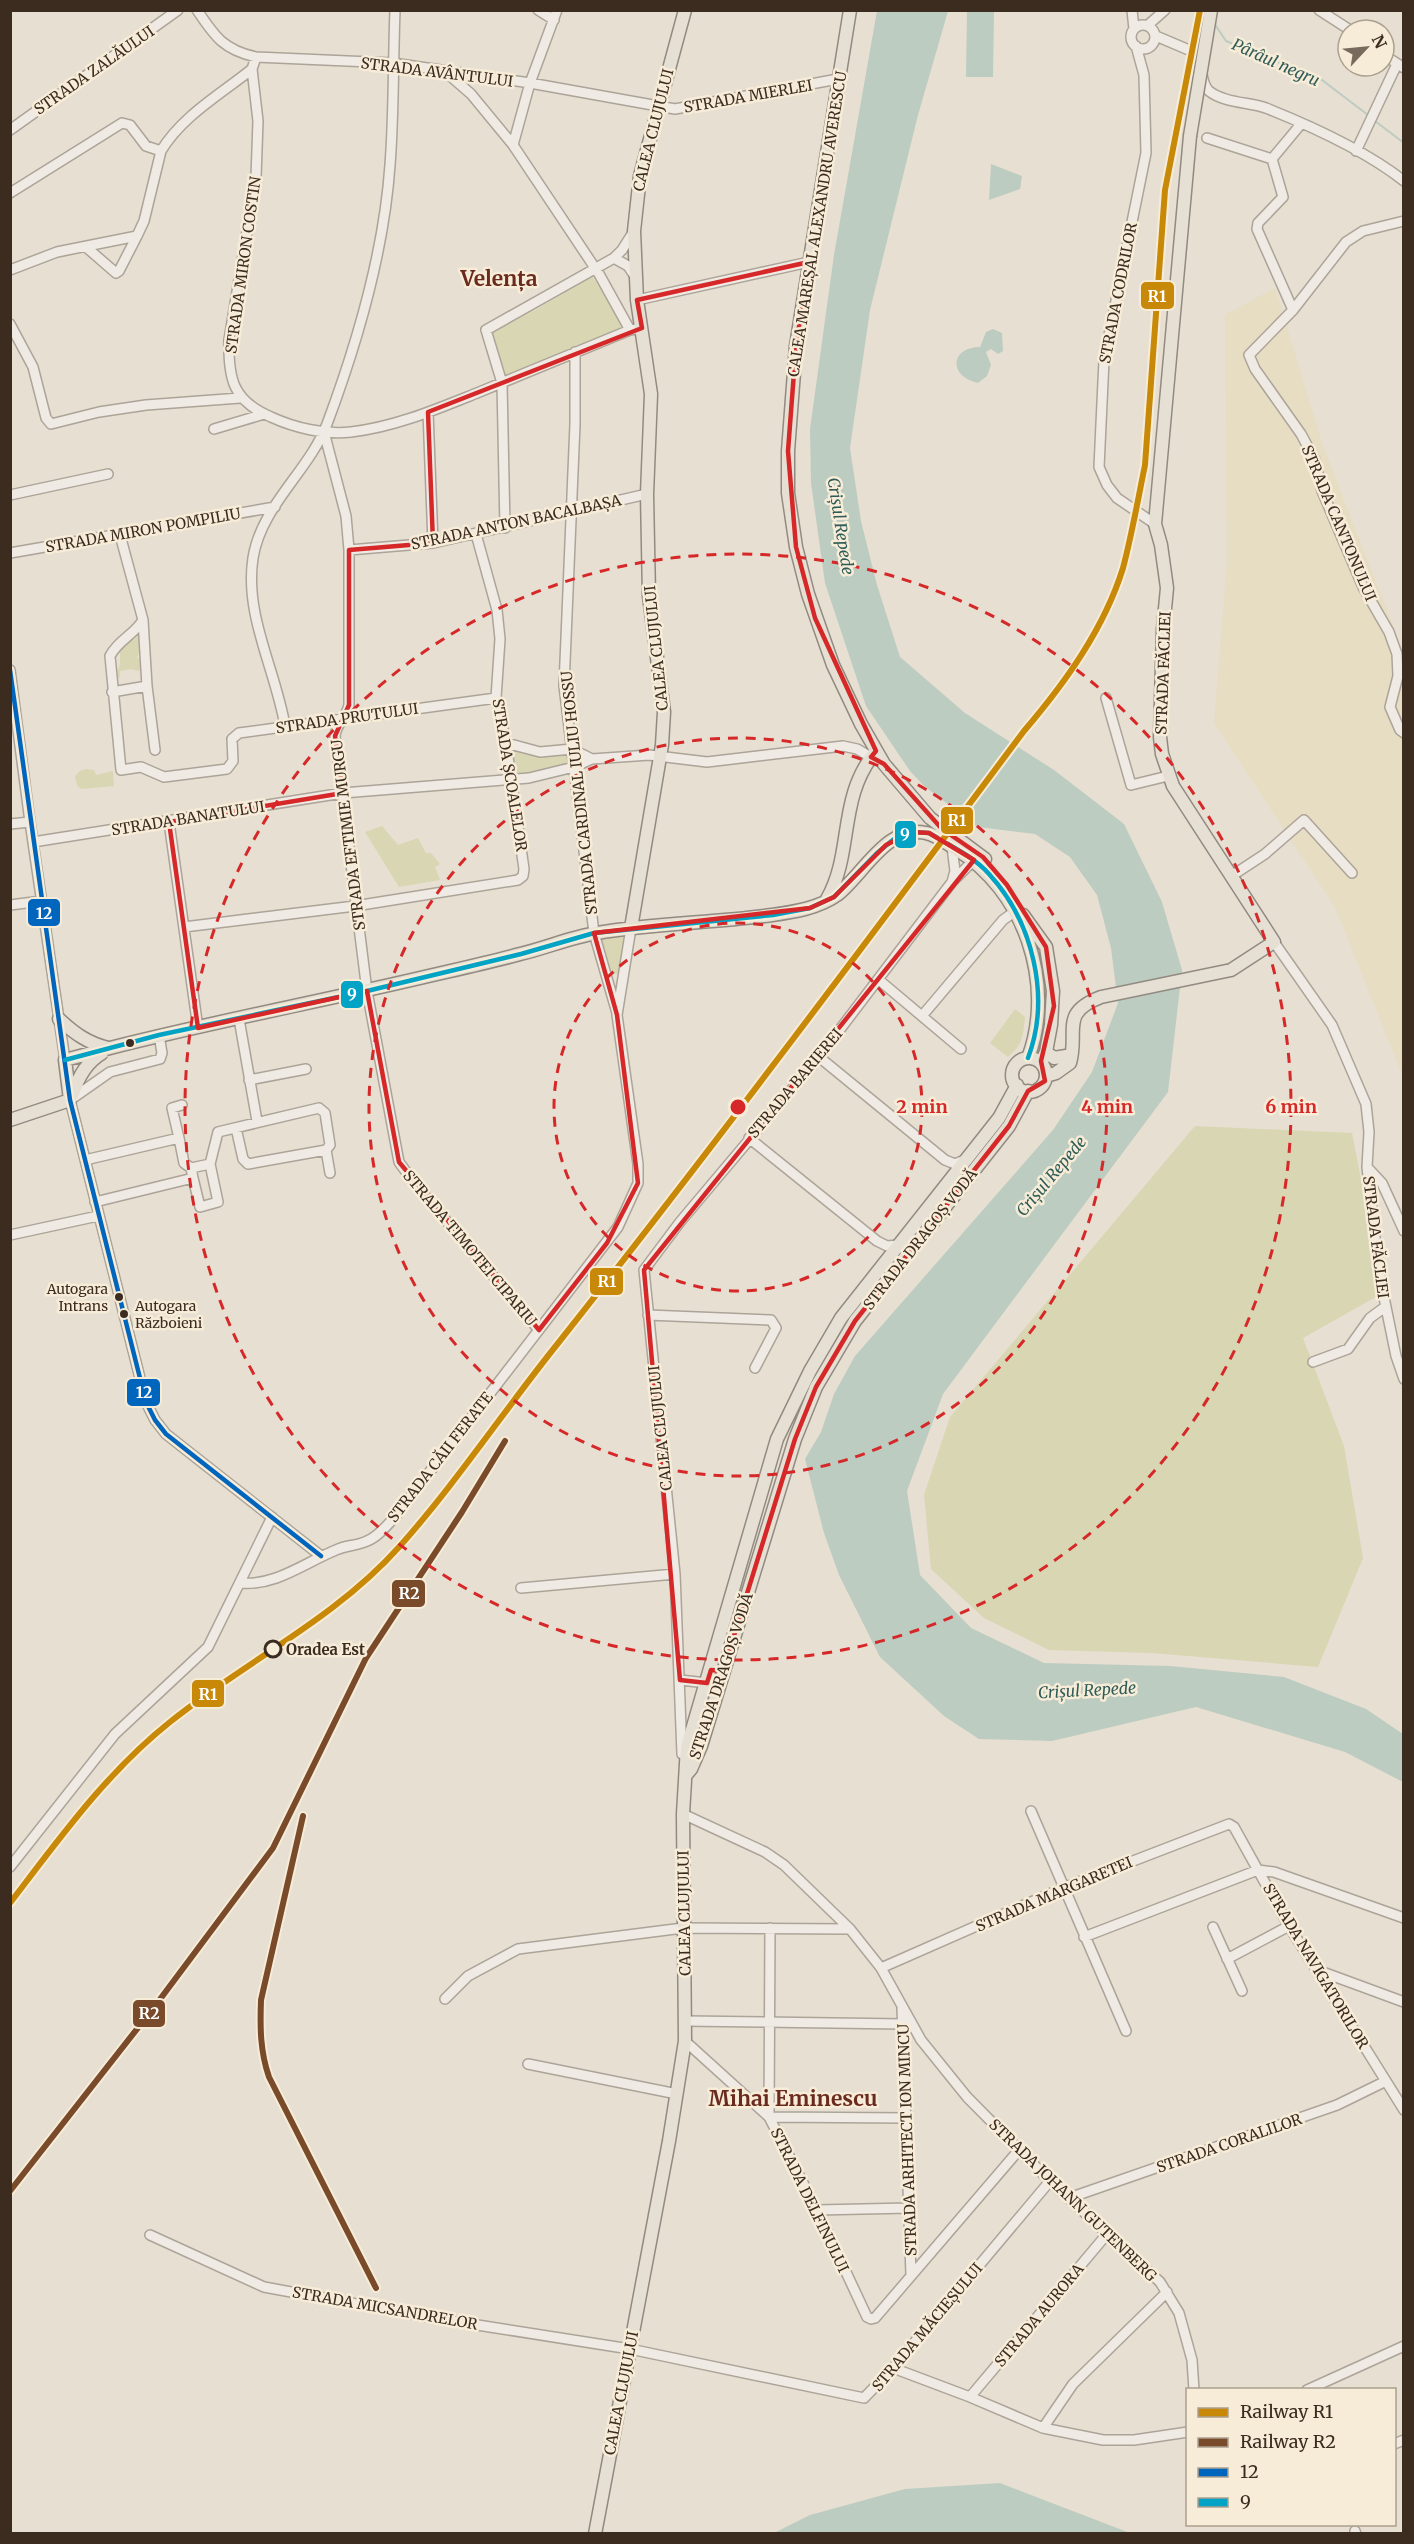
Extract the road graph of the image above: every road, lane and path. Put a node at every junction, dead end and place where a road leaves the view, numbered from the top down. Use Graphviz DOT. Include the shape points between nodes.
graph roads {
  1 [pos="178,10"];
  2 [pos="197,10"];
  3 [pos="395,10"];
  4 [pos="538,10"];
  5 [pos="685,10"];
  6 [pos="850,10"];
  7 [pos="1132,10"];
  8 [pos="1138,10"];
  9 [pos="1210,10"];
  10 [pos="1319,10"];
  11 [pos="1164,12"];
  12 [pos="555,15"];
  13 [pos="1336,21"];
  14 [pos="1146,24"];
  15 [pos="1134,29"];
  16 [pos="1154,40"];
  17 [pos="1136,46"];
  18 [pos="243,54"];
  19 [pos="256,57"];
  20 [pos="393,63"];
  21 [pos="1400,66"];
  22 [pos="252,69"];
  23 [pos="447,73"];
  24 [pos="1144,75"];
  25 [pos="838,79"];
  26 [pos="530,84"];
  27 [pos="658,105"];
  28 [pos="1301,124"];
  29 [pos="10,130"];
  30 [pos="1207,138"];
  31 [pos="513,146"];
  32 [pos="161,151"];
  33 [pos="1356,151"];
  34 [pos="1272,159"];
  35 [pos="1404,181"];
  36 [pos="10,193"];
  37 [pos="1404,221"];
  38 [pos="634,231"];
  39 [pos="137,236"];
  40 [pos="86,247"];
  41 [pos="614,258"];
  42 [pos="809,262"];
  43 [pos="595,267"];
  44 [pos="10,270"];
  45 [pos="636,278"];
  46 [pos="637,300"];
  47 [pos="1293,310"];
  48 [pos="10,324"];
  49 [pos="636,329"];
  50 [pos="575,352"];
  51 [pos="502,383"];
  52 [pos="240,398"];
  53 [pos="428,412"];
  54 [pos="264,414"];
  55 [pos="214,429"];
  56 [pos="324,432"];
  57 [pos="108,474"];
  58 [pos="647,494"];
  59 [pos="10,495"];
  60 [pos="275,507"];
  61 [pos="570,510"];
  62 [pos="1155,524"];
  63 [pos="505,528"];
  64 [pos="476,534"];
  65 [pos="120,535"];
  66 [pos="433,543"];
  67 [pos="349,550"];
  68 [pos="10,553"];
  69 [pos="143,620"];
  70 [pos="10,670"];
  71 [pos="147,686"];
  72 [pos="112,692"];
  73 [pos="496,698"];
  74 [pos="1106,698"];
  75 [pos="346,718"];
  76 [pos="285,726"];
  77 [pos="1404,733"];
  78 [pos="506,742"];
  79 [pos="572,749"];
  80 [pos="155,750"];
  81 [pos="874,754"];
  82 [pos="660,756"];
  83 [pos="592,759"];
  84 [pos="574,767"];
  85 [pos="1168,776"];
  86 [pos="512,781"];
  87 [pos="343,793"];
  88 [pos="30,822"];
  89 [pos="170,822"];
  90 [pos="10,824"];
  91 [pos="33,842"];
  92 [pos="952,847"];
  93 [pos="974,860"];
  94 [pos="1352,873"];
  95 [pos="1233,875"];
  96 [pos="952,882"];
  97 [pos="826,900"];
  98 [pos="42,901"];
  99 [pos="10,905"];
  100 [pos="355,906"];
  101 [pos="1014,912"];
  102 [pos="184,927"];
  103 [pos="632,928"];
  104 [pos="594,933"];
  105 [pos="1274,942"];
  106 [pos="624,972"];
  107 [pos="606,976"];
  108 [pos="879,980"];
  109 [pos="367,991"];
  110 [pos="617,1015"];
  111 [pos="922,1016"];
  112 [pos="59,1019"];
  113 [pos="239,1019"];
  114 [pos="198,1028"];
  115 [pos="159,1035"];
  116 [pos="110,1048"];
  117 [pos="961,1049"];
  118 [pos="1069,1051"];
  119 [pos="819,1057"];
  120 [pos="1028,1058"];
  121 [pos="65,1060"];
  122 [pos="1044,1064"];
  123 [pos="306,1069"];
  124 [pos="249,1080"];
  125 [pos="1022,1088"];
  126 [pos="70,1100"];
  127 [pos="182,1105"];
  128 [pos="10,1120"];
  129 [pos="257,1121"];
  130 [pos="236,1128"];
  131 [pos="179,1138"];
  132 [pos="749,1138"];
  133 [pos="326,1150"];
  134 [pos="968,1158"];
  135 [pos="85,1160"];
  136 [pos="945,1160"];
  137 [pos="210,1164"];
  138 [pos="1367,1167"];
  139 [pos="192,1173"];
  140 [pos="330,1173"];
  141 [pos="950,1180"];
  142 [pos="95,1202"];
  143 [pos="98,1216"];
  144 [pos="1404,1231"];
  145 [pos="10,1235"];
  146 [pos="877,1241"];
  147 [pos="898,1245"];
  148 [pos="886,1260"];
  149 [pos="645,1285"];
  150 [pos="1385,1306"];
  151 [pos="648,1315"];
  152 [pos="539,1330"];
  153 [pos="1313,1362"];
  154 [pos="755,1368"];
  155 [pos="1404,1379"];
  156 [pos="272,1517"];
  157 [pos="321,1556"];
  158 [pos="675,1574"];
  159 [pos="241,1583"];
  160 [pos="521,1588"];
  161 [pos="718,1668"];
  162 [pos="680,1680"];
  163 [pos="707,1683"];
  164 [pos="701,1746"];
  165 [pos="686,1775"];
  166 [pos="1031,1811"];
  167 [pos="683,1814"];
  168 [pos="1229,1824"];
  169 [pos="10,1867"];
  170 [pos="1258,1870"];
  171 [pos="1064,1888"];
  172 [pos="1404,1918"];
  173 [pos="1289,1926"];
  174 [pos="1213,1927"];
  175 [pos="683,1928"];
  176 [pos="770,1928"];
  177 [pos="849,1929"];
  178 [pos="1084,1937"];
  179 [pos="1227,1959"];
  180 [pos="881,1968"];
  181 [pos="1317,1970"];
  182 [pos="1242,1991"];
  183 [pos="445,1999"];
  184 [pos="1404,2002"];
  185 [pos="902,2004"];
  186 [pos="685,2021"];
  187 [pos="770,2023"];
  188 [pos="903,2024"];
  189 [pos="1126,2031"];
  190 [pos="685,2041"];
  191 [pos="528,2064"];
  192 [pos="1386,2081"];
  193 [pos="677,2094"];
  194 [pos="1404,2110"];
  195 [pos="770,2117"];
  196 [pos="906,2118"];
  197 [pos="1019,2150"];
  198 [pos="1050,2181"];
  199 [pos="1069,2198"];
  200 [pos="909,2208"];
  201 [pos="817,2210"];
  202 [pos="1107,2234"];
  203 [pos="150,2235"];
  204 [pos="911,2275"];
  205 [pos="1167,2292"];
  206 [pos="1404,2346"];
  207 [pos="630,2349"];
  208 [pos="893,2368"];
  209 [pos="1194,2388"];
  210 [pos="1311,2388"];
  211 [pos="970,2397"];
  212 [pos="1043,2428"];
  213 [pos="1186,2432"];
  214 [pos="595,2534"];
  1 -- 29 [label="street, STRADA ZALĂULUI"];
  2 -- 18 [label="street, STRADA AVÂNTULUI" via="219,40"];
  3 -- 20 [label="street"];
  4 -- 12 [label="street"];
  5 -- 27 [label="main road, CALEA CLUJULUI"];
  6 -- 25 [label="main road, CALEA MAREȘAL ALEXANDRU AVERESCU"];
  7 -- 15 [label="street"];
  8 -- 14 [label="street"];
  9 -- 62 [label="main road, STRADA FĂCLIEI, bridge" via="1190,136"];
  10 -- 13 [label="street"];
  11 -- 14 [label="street"];
  11 -- 16 [label="street, STRADA CODRILOR"];
  12 -- 26 [label="street"];
  14 -- 15 [label="street"];
  14 -- 16 [label="street"];
  15 -- 17 [label="street" via="1131,36"];
  16 -- 17 [label="street" via="1143,49"];
  16 -- 24 [label="street, STRADA CODRILOR"];
  16 -- 28 [label="street" via="1196,53 1208,90"];
  17 -- 24 [label="street, STRADA CODRILOR"];
  18 -- 19 [label="street, STRADA AVÂNTULUI"];
  18 -- 22 [label="street, STRADA MIRON COSTIN" via="245,64"];
  19 -- 20 [label="street, STRADA AVÂNTULUI"];
  19 -- 22 [label="street, STRADA MIRON COSTIN"];
  20 -- 23 [label="street, STRADA AVÂNTULUI"];
  20 -- 56 [label="street" via="390,165 374,273"];
  21 -- 33 [label="street" via="1390,75"];
  22 -- 32 [label="street" via="185,122"];
  22 -- 52 [label="street, STRADA MIRON COSTIN" via="258,121 256,177 229,358"];
  23 -- 26 [label="street, STRADA AVÂNTULUI"];
  23 -- 31 [label="street" via="471,94"];
  24 -- 62 [label="street, STRADA CODRILOR" via="1146,153 1104,360 1099,467 1117,498"];
  25 -- 27 [label="street, STRADA MIERLEI" via="675,109"];
  25 -- 42 [label="main road, CALEA MAREȘAL ALEXANDRU AVERESCU"];
  26 -- 27 [label="street, STRADA AVÂNTULUI"];
  26 -- 31 [label="street"];
  27 -- 38 [label="main road, CALEA CLUJULUI" via="640,176"];
  28 -- 33 [label="street"];
  28 -- 34 [label="street"];
  30 -- 34 [label="street"];
  31 -- 43 [label="street"];
  32 -- 36 [label="street" via="146,146 130,125 122,123"];
  32 -- 39 [label="street"];
  33 -- 35 [label="street"];
  34 -- 47 [label="street" via="1283,197 1258,225"];
  37 -- 47 [label="street" via="1355,234"];
  38 -- 41 [label="street"];
  38 -- 45 [label="main road, CALEA CLUJULUI"];
  39 -- 40 [label="street"];
  39 -- 40 [label="street" via="116,273"];
  40 -- 44 [label="street" via="57,252"];
  41 -- 43 [label="street"];
  41 -- 45 [label="street" via="628,266"];
  42 -- 46 [label="street"];
  42 -- 81 [label="main road, CALEA MAREȘAL ALEXANDRU AVERESCU" via="796,346 788,493 796,547 815,618"];
  43 -- 49 [label="street"];
  43 -- 51 [label="street" via="486,330"];
  45 -- 46 [label="main road, CALEA CLUJULUI"];
  46 -- 49 [label="main road, CALEA CLUJULUI"];
  47 -- 77 [label="street, STRADA CANTONULUI" via="1249,355 1315,460 1322,491 1363,587 1389,632 1397,654 1398,676 1390,707"];
  48 -- 52 [label="street" via="33,367 51,424 146,405"];
  49 -- 50 [label="street"];
  49 -- 58 [label="main road, CALEA CLUJULUI" via="651,394"];
  50 -- 51 [label="street"];
  50 -- 61 [label="street, STRADA CARDINAL IULIU HOSSU"];
  51 -- 53 [label="street"];
  51 -- 63 [label="street"];
  52 -- 54 [label="street"];
  53 -- 56 [label="street" via="351,432"];
  53 -- 66 [label="street"];
  54 -- 55 [label="street"];
  54 -- 56 [label="street"];
  56 -- 60 [label="street"];
  56 -- 67 [label="street, STRADA EFTIMIE MURGU" via="346,516"];
  57 -- 59 [label="street"];
  58 -- 61 [label="street, STRADA ANTON BACALBAȘA"];
  58 -- 82 [label="main road, CALEA CLUJULUI" via="649,596 664,711"];
  60 -- 65 [label="street, STRADA MIRON POMPILIU"];
  60 -- 76 [label="street" via="253,556 251,575 256,619"];
  61 -- 63 [label="street, STRADA ANTON BACALBAȘA"];
  61 -- 79 [label="street, STRADA CARDINAL IULIU HOSSU" via="564,686"];
  62 -- 85 [label="main road, STRADA FĂCLIEI" via="1167,588 1160,737"];
  63 -- 64 [label="street, STRADA ANTON BACALBAȘA"];
  64 -- 66 [label="street, STRADA ANTON BACALBAȘA"];
  64 -- 73 [label="street, STRADA ȘCOALELOR" via="497,610 500,639"];
  65 -- 68 [label="street, STRADA MIRON POMPILIU"];
  65 -- 69 [label="street"];
  66 -- 67 [label="street, STRADA ANTON BACALBAȘA"];
  67 -- 75 [label="street, STRADA EFTIMIE MURGU"];
  69 -- 71 [label="street"];
  69 -- 72 [label="street" via="137,630 116,644 110,656"];
  70 -- 88 [label="street"];
  71 -- 72 [label="street"];
  71 -- 80 [label="street"];
  72 -- 76 [label="street, STRADA PRUTULUI" via="121,770 141,767 164,777 227,769 233,761 234,736"];
  73 -- 75 [label="street, STRADA PRUTULUI"];
  73 -- 78 [label="street, STRADA ȘCOALELOR"];
  74 -- 85 [label="street" via="1131,785"];
  75 -- 76 [label="street, STRADA PRUTULUI"];
  75 -- 87 [label="street, STRADA EFTIMIE MURGU" via="335,736"];
  78 -- 79 [label="street" via="540,752"];
  78 -- 86 [label="street, STRADA ȘCOALELOR"];
  79 -- 83 [label="street"];
  79 -- 84 [label="street, STRADA CARDINAL IULIU HOSSU"];
  81 -- 82 [label="street" via="843,746 707,762"];
  81 -- 97 [label="main road" via="852,798 837,881"];
  81 -- 122 [label="main road, CALEA MAREȘAL ALEXANDRU AVERESCU" via="942,829 996,870 1027,924 1046,947 1053,1006"];
  82 -- 83 [label="street"];
  82 -- 103 [label="main road, CALEA CLUJULUI"];
  83 -- 84 [label="street, STRADA BANATULUI"];
  84 -- 86 [label="street, STRADA BANATULUI"];
  84 -- 104 [label="street, STRADA CARDINAL IULIU HOSSU"];
  85 -- 95 [label="main road, STRADA FĂCLIEI"];
  86 -- 87 [label="street, STRADA BANATULUI"];
  86 -- 100 [label="street, STRADA ȘCOALELOR" via="524,869 518,880"];
  87 -- 89 [label="street, STRADA BANATULUI"];
  87 -- 100 [label="street, STRADA EFTIMIE MURGU"];
  88 -- 90 [label="street"];
  88 -- 91 [label="street"];
  89 -- 91 [label="street, STRADA BANATULUI"];
  89 -- 102 [label="street"];
  91 -- 98 [label="street"];
  92 -- 93 [label="main road, STRADA DRAGOȘ VODĂ"];
  92 -- 96 [label="street"];
  92 -- 97 [label="main road, STRADA DRAGOȘ VODĂ" via="929,833 903,835 886,845 843,889"];
  93 -- 96 [label="street, STRADA BARIEREI"];
  93 -- 101 [label="main road, STRADA DRAGOȘ VODĂ" via="1003,892"];
  94 -- 95 [label="street" via="1304,820"];
  95 -- 105 [label="main road, STRADA FĂCLIEI"];
  96 -- 108 [label="street, STRADA BARIEREI"];
  97 -- 103 [label="main road, STRADA DRAGOȘ VODĂ" via="810,908 773,915"];
  98 -- 99 [label="street"];
  98 -- 112 [label="street"];
  100 -- 102 [label="street"];
  100 -- 109 [label="street, STRADA EFTIMIE MURGU"];
  101 -- 111 [label="street"];
  101 -- 120 [label="main road, STRADA DRAGOȘ VODĂ" via="1031,949 1037,974 1039,1012"];
  102 -- 114 [label="street"];
  103 -- 104 [label="main road, STRADA DRAGOȘ VODĂ"];
  103 -- 106 [label="street, CALEA CLUJULUI"];
  104 -- 107 [label="street, STRADA CARDINAL IULIU HOSSU"];
  104 -- 109 [label="main road, STRADA DRAGOȘ VODĂ"];
  105 -- 118 [label="main road" via="1231,970 1101,997 1083,1005 1073,1027"];
  105 -- 138 [label="street, STRADA FĂCLIEI" via="1332,1025 1356,1077 1368,1116"];
  106 -- 107 [label="street"];
  106 -- 110 [label="street, CALEA CLUJULUI"];
  107 -- 110 [label="street, STRADA CARDINAL IULIU HOSSU"];
  108 -- 111 [label="street"];
  108 -- 119 [label="street, STRADA BARIEREI"];
  109 -- 113 [label="main road, STRADA DRAGOȘ VODĂ"];
  109 -- 152 [label="street, STRADA TIMOTEI CIPARIU" via="399,1162"];
  110 -- 152 [label="street, CALEA CLUJULUI" via="638,1183 607,1243"];
  111 -- 117 [label="street"];
  112 -- 116 [label="main road" via="91,1044"];
  112 -- 121 [label="street"];
  113 -- 114 [label="main road, STRADA DRAGOȘ VODĂ"];
  113 -- 124 [label="street"];
  114 -- 115 [label="main road, STRADA DRAGOȘ VODĂ"];
  115 -- 116 [label="main road, STRADA DRAGOȘ VODĂ"];
  115 -- 126 [label="street" via="162,1058 110,1072"];
  116 -- 121 [label="main road, STRADA DRAGOȘ VODĂ"];
  116 -- 126 [label="main road" via="86,1067"];
  118 -- 122 [label="main road"];
  118 -- 122 [label="main road, STRADA DRAGOȘ VODĂ" via="1070,1063 1056,1073"];
  119 -- 132 [label="street, STRADA BARIEREI"];
  119 -- 136 [label="street"];
  120 -- 122 [label="main road"];
  120 -- 125 [label="main road, STRADA DRAGOȘ VODĂ" via="1015,1066 1013,1076"];
  121 -- 126 [label="main road"];
  122 -- 125 [label="main road, STRADA DRAGOȘ VODĂ" via="1038,1089"];
  123 -- 124 [label="street"];
  124 -- 129 [label="street"];
  125 -- 134 [label="main road, STRADA DRAGOȘ VODĂ"];
  125 -- 161 [label="main road, STRADA DRAGOȘ VODĂ" via="1010,1126 855,1321 816,1387"];
  126 -- 128 [label="main road"];
  126 -- 135 [label="street"];
  127 -- 131 [label="street" via="172,1108"];
  129 -- 130 [label="street"];
  129 -- 133 [label="street" via="323,1109 330,1145"];
  130 -- 133 [label="street" via="243,1159 248,1164"];
  130 -- 137 [label="street" via="218,1132"];
  131 -- 135 [label="street"];
  131 -- 139 [label="street" via="184,1163"];
  132 -- 146 [label="street"];
  132 -- 149 [label="street, STRADA BARIEREI" via="644,1270"];
  133 -- 140 [label="street"];
  134 -- 136 [label="street" via="955,1164"];
  134 -- 141 [label="main road, STRADA DRAGOȘ VODĂ"];
  135 -- 142 [label="street"];
  136 -- 141 [label="street"];
  137 -- 139 [label="street"];
  137 -- 139 [label="street" via="218,1202 200,1207"];
  138 -- 144 [label="street, STRADA FĂCLIEI" via="1382,1183"];
  138 -- 150 [label="street, STRADA FĂCLIEI"];
  139 -- 142 [label="street"];
  141 -- 147 [label="main road, STRADA DRAGOȘ VODĂ"];
  142 -- 143 [label="street"];
  143 -- 145 [label="street"];
  143 -- 156 [label="street" via="146,1402 155,1420 166,1434"];
  146 -- 147 [label="street" via="887,1246"];
  146 -- 148 [label="street"];
  147 -- 148 [label="main road, STRADA DRAGOȘ VODĂ"];
  148 -- 161 [label="main road, STRADA DRAGOȘ VODĂ" via="830,1335 777,1439"];
  149 -- 151 [label="street, CALEA CLUJULUI"];
  150 -- 153 [label="street, STRADA FĂCLIEI" via="1370,1318 1348,1349"];
  150 -- 155 [label="street, STRADA FĂCLIEI"];
  151 -- 154 [label="street" via="771,1320 776,1328"];
  151 -- 158 [label="street, CALEA CLUJULUI"];
  152 -- 157 [label="street, STRADA CĂII FERATE" via="395,1517 367,1542"];
  156 -- 157 [label="street"];
  156 -- 159 [label="street"];
  157 -- 159 [label="street, STRADA CĂII FERATE" via="277,1579"];
  158 -- 160 [label="street"];
  158 -- 162 [label="street, CALEA CLUJULUI"];
  159 -- 169 [label="street" via="208,1647 115,1734"];
  161 -- 163 [label="main road, STRADA DRAGOȘ VODĂ"];
  161 -- 164 [label="main road, STRADA DRAGOȘ VODĂ"];
  162 -- 163 [label="street"];
  162 -- 165 [label="street, CALEA CLUJULUI"];
  163 -- 164 [label="main road" via="713,1692 699,1734"];
  163 -- 165 [label="main road, STRADA DRAGOȘ VODĂ" via="687,1747"];
  164 -- 165 [label="main road, STRADA DRAGOȘ VODĂ"];
  165 -- 167 [label="main road, CALEA CLUJULUI"];
  166 -- 171 [label="street"];
  167 -- 175 [label="main road, CALEA CLUJULUI"];
  167 -- 177 [label="street, STRADA JOHANN GUTENBERG" via="765,1852 784,1865"];
  168 -- 170 [label="street, STRADA NAVIGATORILOR"];
  168 -- 171 [label="street, STRADA MARGARETEI"];
  170 -- 172 [label="street" via="1274,1872"];
  170 -- 173 [label="street, STRADA NAVIGATORILOR"];
  170 -- 178 [label="street"];
  171 -- 178 [label="street"];
  171 -- 180 [label="street, STRADA MARGARETEI"];
  173 -- 179 [label="street"];
  173 -- 181 [label="street, STRADA NAVIGATORILOR"];
  174 -- 179 [label="street"];
  175 -- 176 [label="street"];
  175 -- 183 [label="street" via="518,1949 468,1976"];
  175 -- 186 [label="main road, CALEA CLUJULUI"];
  176 -- 177 [label="street"];
  176 -- 187 [label="street"];
  177 -- 180 [label="street, STRADA JOHANN GUTENBERG"];
  178 -- 189 [label="street"];
  179 -- 182 [label="street"];
  180 -- 185 [label="street, STRADA JOHANN GUTENBERG"];
  181 -- 184 [label="street"];
  181 -- 192 [label="street, STRADA NAVIGATORILOR"];
  185 -- 188 [label="street, STRADA ARHITECT ION MINCU"];
  185 -- 197 [label="street, STRADA JOHANN GUTENBERG" via="933,2056"];
  186 -- 187 [label="street"];
  186 -- 190 [label="main road, CALEA CLUJULUI"];
  187 -- 188 [label="street"];
  187 -- 195 [label="street"];
  188 -- 196 [label="street, STRADA ARHITECT ION MINCU"];
  190 -- 193 [label="main road, CALEA CLUJULUI"];
  190 -- 195 [label="street, STRADA DELFINULUI"];
  191 -- 193 [label="street"];
  192 -- 194 [label="street, STRADA NAVIGATORILOR"];
  192 -- 199 [label="street, STRADA CORALILOR" via="1337,2105"];
  193 -- 207 [label="main road, CALEA CLUJULUI"];
  195 -- 196 [label="street"];
  195 -- 201 [label="street, STRADA DELFINULUI"];
  196 -- 200 [label="street, STRADA ARHITECT ION MINCU"];
  197 -- 198 [label="street, STRADA JOHANN GUTENBERG"];
  197 -- 204 [label="street"];
  198 -- 199 [label="street, STRADA JOHANN GUTENBERG"];
  198 -- 208 [label="street, STRADA MĂCIEȘULUI"];
  199 -- 202 [label="street, STRADA JOHANN GUTENBERG"];
  200 -- 201 [label="street"];
  200 -- 204 [label="street, STRADA ARHITECT ION MINCU"];
  201 -- 204 [label="street, STRADA DELFINULUI" via="867,2317 875,2318"];
  202 -- 205 [label="street, STRADA JOHANN GUTENBERG" via="1149,2270"];
  202 -- 211 [label="street, STRADA AURORA"];
  203 -- 207 [label="street, STRADA MICSANDRELOR" via="264,2287"];
  205 -- 209 [label="street, STRADA JOHANN GUTENBERG" via="1186,2337"];
  205 -- 212 [label="street" via="1073,2384"];
  206 -- 210 [label="street"];
  207 -- 208 [label="street, STRADA MĂCIEȘULUI" via="864,2398"];
  207 -- 214 [label="main road, CALEA CLUJULUI"];
  208 -- 211 [label="street"];
  211 -- 212 [label="street"];
  212 -- 213 [label="street" via="1103,2439 1134,2440"];
}
